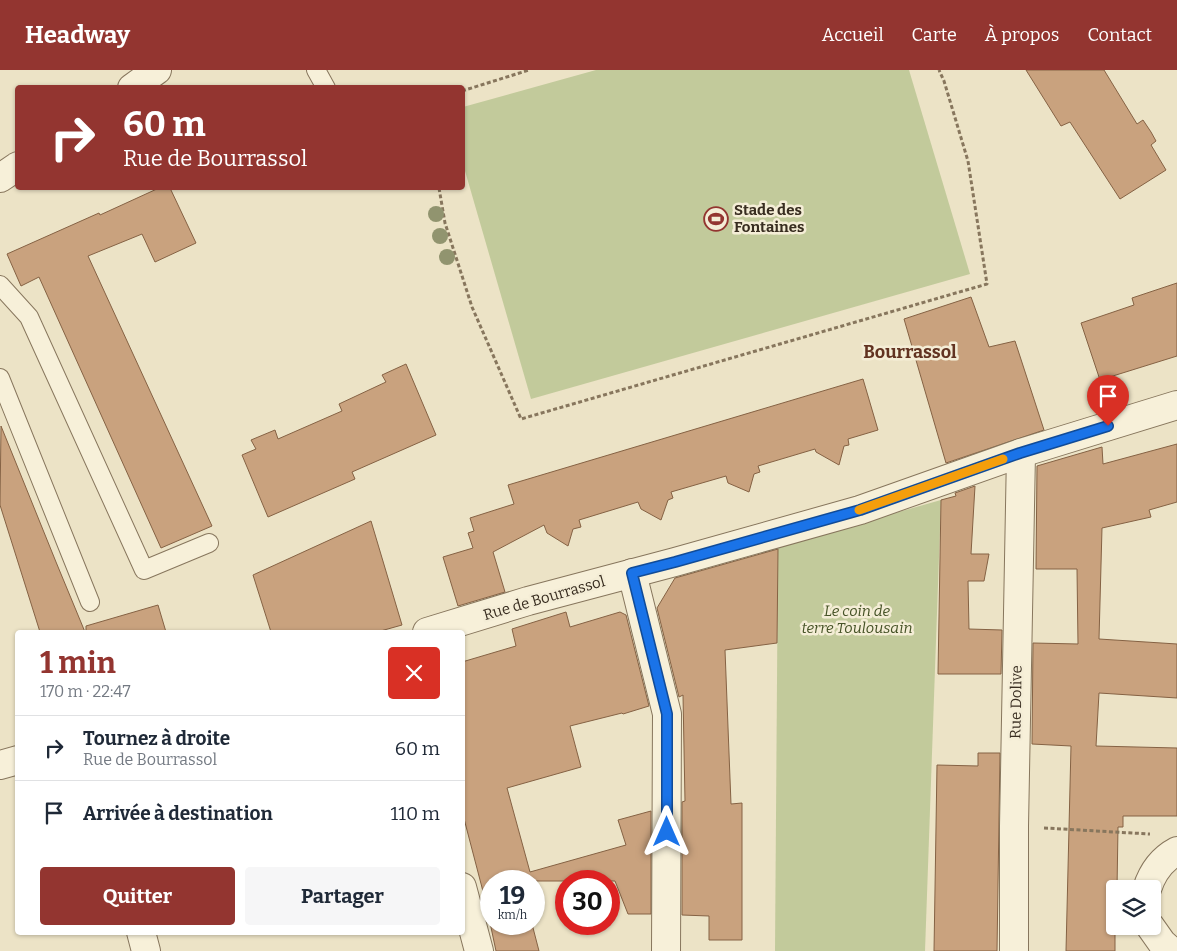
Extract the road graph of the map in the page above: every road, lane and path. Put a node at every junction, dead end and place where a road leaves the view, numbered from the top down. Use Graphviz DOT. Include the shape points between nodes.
graph roads {
  1 [pos="157,70"];
  2 [pos="316,70"];
  3 [pos="529,70"];
  4 [pos="939,70"];
  5 [pos="136,85"];
  6 [pos="324,85"];
  7 [pos="465,90"];
  8 [pos="15,168"];
  9 [pos="0,178"];
  10 [pos="439,190"];
  11 [pos="0,285"];
  12 [pos="0,378"];
  13 [pos="1177,405"];
  14 [pos="1020,453"];
  15 [pos="209,543"];
  16 [pos="632,573"];
  17 [pos="90,602"];
  18 [pos="434,630"];
  19 [pos="15,761"];
  20 [pos="0,765"];
  21 [pos="1014,826"];
  22 [pos="1174,853"];
  23 [pos="1150,880"];
  24 [pos="465,899"];
  25 [pos="143,935"];
  26 [pos="1156,935"];
  27 [pos="146,951"];
  28 [pos="478,951"];
  29 [pos="666,951"];
  30 [pos="1014,951"];
  31 [pos="1171,951"];
  1 -- 5 [label="street"];
  2 -- 6 [label="lane"];
  3 -- 7 [label="path"];
  4 -- 10 [label="path" via="968,161 987,284 521,419 472,307 445,223"];
  8 -- 9 [label="street"];
  11 -- 15 [label="lane" via="29,317 144,570"];
  12 -- 17 [label="lane"];
  13 -- 14 [label="street, Rue de Bourrassol"];
  14 -- 16 [label="street, Rue de Bourrassol" via="860,510"];
  14 -- 21 [label="street, Rue Dolive"];
  16 -- 18 [label="street, Rue de Bourrassol"];
  16 -- 29 [label="street" via="667,714"];
  19 -- 20 [label="street"];
  21 -- 22 [label="path" via="1164,834 1166,846"];
  21 -- 30 [label="street, Rue Dolive"];
  22 -- 23 [label="street" via="1159,865"];
  24 -- 28 [label="street"];
  25 -- 27 [label="street"];
  26 -- 31 [label="street"];
}
